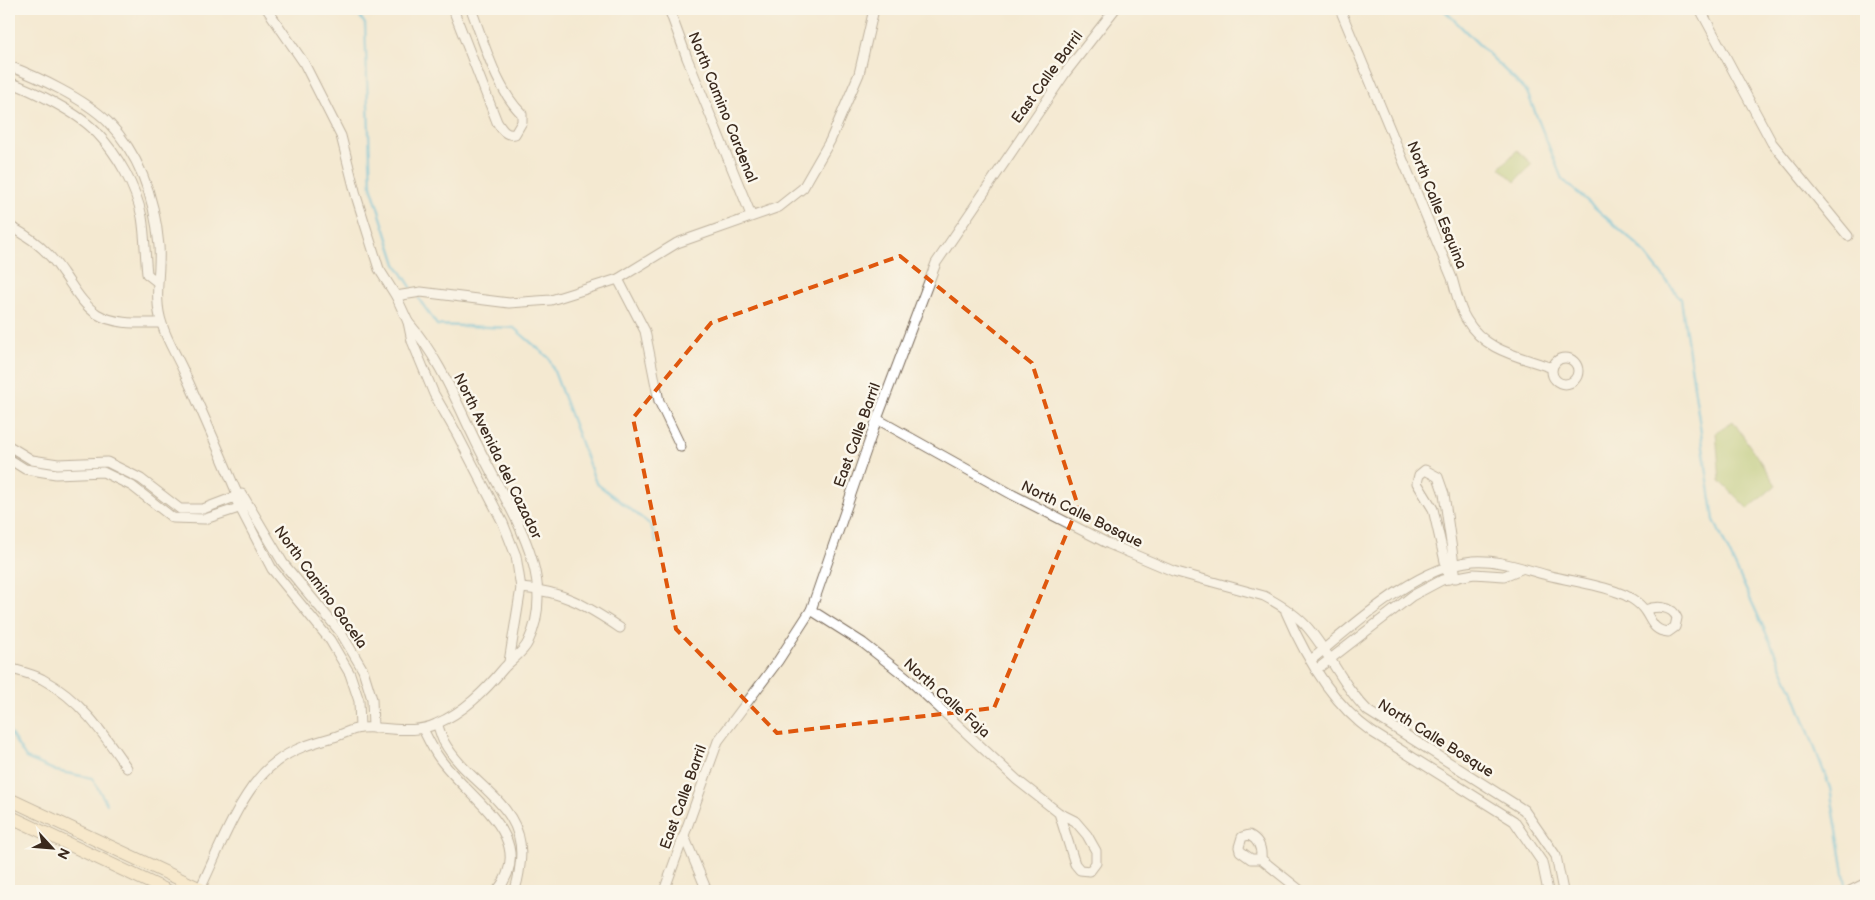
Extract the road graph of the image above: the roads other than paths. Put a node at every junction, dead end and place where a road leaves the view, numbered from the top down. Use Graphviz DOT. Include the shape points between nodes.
graph roads {
  1 [pos="267,9"];
  2 [pos="453,9"];
  3 [pos="471,9"];
  4 [pos="669,9"];
  5 [pos="874,9"];
  6 [pos="1115,9"];
  7 [pos="1340,9"];
  8 [pos="1700,9"];
  9 [pos="9,66"];
  10 [pos="9,82"];
  11 [pos="751,215"];
  12 [pos="9,226"];
  13 [pos="1848,236"];
  14 [pos="618,279"];
  15 [pos="156,281"];
  16 [pos="396,296"];
  17 [pos="408,322"];
  18 [pos="161,323"];
  19 [pos="1552,368"];
  20 [pos="877,419"];
  21 [pos="9,446"];
  22 [pos="681,447"];
  23 [pos="9,459"];
  24 [pos="238,494"];
  25 [pos="244,506"];
  26 [pos="1450,566"];
  27 [pos="1522,569"];
  28 [pos="1453,578"];
  29 [pos="521,588"];
  30 [pos="537,589"];
  31 [pos="319,607"];
  32 [pos="1285,609"];
  33 [pos="811,610"];
  34 [pos="1645,610"];
  35 [pos="307,612"];
  36 [pos="620,628"];
  37 [pos="1323,650"];
  38 [pos="1310,660"];
  39 [pos="1330,661"];
  40 [pos="509,662"];
  41 [pos="9,668"];
  42 [pos="1316,670"];
  43 [pos="437,724"];
  44 [pos="360,728"];
  45 [pos="373,728"];
  46 [pos="423,729"];
  47 [pos="127,768"];
  48 [pos="9,801"];
  49 [pos="1059,812"];
  50 [pos="9,816"];
  51 [pos="684,836"];
  52 [pos="1261,859"];
  53 [pos="1866,882"];
  54 [pos="201,890"];
  55 [pos="168,891"];
  56 [pos="497,891"];
  57 [pos="514,891"];
  58 [pos="664,891"];
  59 [pos="707,891"];
  60 [pos="1302,891"];
  61 [pos="1548,891"];
  62 [pos="1563,891"];
  63 [pos="1850,891"];
  1 -- 16 [label="street, North Avenida del Cazador" via="304,63 341,136 379,269"];
  2 -- 3 [label="street" via="497,122 503,131 515,134 522,122 522,114 512,104 502,84"];
  4 -- 11 [label="street, North Camino Cardenal"];
  5 -- 11 [label="street" via="859,74 830,141 803,188 779,207"];
  6 -- 20 [label="street, East Calle Barril" via="1066,72 936,264"];
  7 -- 19 [label="street, North Calle Esquina" via="1466,319 1484,342"];
  8 -- 13 [label="street" via="1772,143"];
  9 -- 15 [label="street, North Camino Gacela" via="36,76 77,100 107,121 128,149 146,182 155,211 161,267"];
  10 -- 15 [label="street, North Camino Gacela" via="29,89 83,122 97,132 116,157 142,215 147,274"];
  11 -- 14 [label="street" via="677,243"];
  12 -- 18 [label="street" via="39,245 97,314 118,322"];
  14 -- 16 [label="street" via="551,300 509,303 421,292"];
  14 -- 22 [label="street" via="645,331 660,401"];
  15 -- 18 [label="street, North Camino Gacela"];
  16 -- 17 [label="street, North Avenida del Cazador"];
  17 -- 29 [label="street, North Avenida del Cazador" via="412,341 434,394 503,523 516,556"];
  17 -- 30 [label="street, North Avenida del Cazador" via="422,338 450,386 515,515 531,556"];
  18 -- 24 [label="street, North Camino Gacela"];
  20 -- 32 [label="street, North Calle Bosque" via="1108,544 1173,571 1264,596"];
  20 -- 33 [label="street, East Calle Barril"];
  21 -- 24 [label="street" via="32,460 49,463 107,462 141,479 180,510 204,509"];
  23 -- 25 [label="street" via="26,469 56,474 103,472 132,486 173,518 205,518"];
  24 -- 25 [label="street, North Camino Gacela"];
  25 -- 31 [label="street, North Camino Gacela"];
  25 -- 35 [label="street, North Camino Gacela" via="272,569"];
  26 -- 26 [label="street" via="1433,509 1417,483 1425,470 1438,477 1444,494"];
  26 -- 27 [label="street" via="1474,561 1504,563"];
  26 -- 28 [label="street"];
  26 -- 37 [label="street" via="1439,568 1407,585"];
  27 -- 28 [label="street" via="1504,576 1474,574"];
  27 -- 34 [label="street" via="1616,591 1635,600"];
  28 -- 39 [label="street" via="1412,596"];
  29 -- 30 [label="street"];
  29 -- 40 [label="street, North Avenida del Cazador"];
  30 -- 36 [label="street" via="556,592"];
  30 -- 40 [label="street, North Avenida del Cazador" via="536,620 528,644"];
  31 -- 35 [label="street"];
  31 -- 45 [label="street, North Camino Gacela" via="363,670 372,699"];
  32 -- 37 [label="street, North Calle Bosque" via="1308,628"];
  32 -- 38 [label="street, North Calle Bosque"];
  33 -- 49 [label="street, North Calle Faja" via="863,643 905,676 1017,780"];
  33 -- 51 [label="street, East Calle Barril" via="778,661 718,741"];
  35 -- 44 [label="street, North Camino Gacela" via="330,640 350,674 359,701"];
  37 -- 38 [label="street"];
  37 -- 39 [label="street, North Calle Bosque"];
  38 -- 42 [label="street, North Calle Bosque"];
  39 -- 42 [label="street"];
  39 -- 62 [label="street, North Calle Bosque" via="1351,694 1368,711 1524,810 1556,856"];
  40 -- 43 [label="street, North Avenida del Cazador" via="462,710"];
  41 -- 47 [label="street" via="42,679 80,704"];
  42 -- 61 [label="street, North Calle Bosque" via="1340,704 1358,722 1514,820 1542,862"];
  43 -- 46 [label="street, North Avenida del Cazador"];
  43 -- 57 [label="street" via="444,742 458,760 515,821 521,858"];
  44 -- 45 [label="street, North Avenida del Cazador"];
  44 -- 54 [label="street, North Avenida del Cazador" via="301,746 275,762 253,784"];
  45 -- 46 [label="street, North Avenida del Cazador"];
  46 -- 56 [label="street" via="440,760 493,815 505,833 510,864"];
  48 -- 54 [label="main road"];
  49 -- 49 [label="street, North Calle Faja" via="1075,864 1080,870 1090,871 1096,863 1096,851 1082,829"];
  50 -- 55 [label="main road"];
  51 -- 58 [label="street, East Calle Barril"];
  51 -- 59 [label="street"];
  52 -- 60 [label="street"];
  53 -- 63 [label="street"];
}
